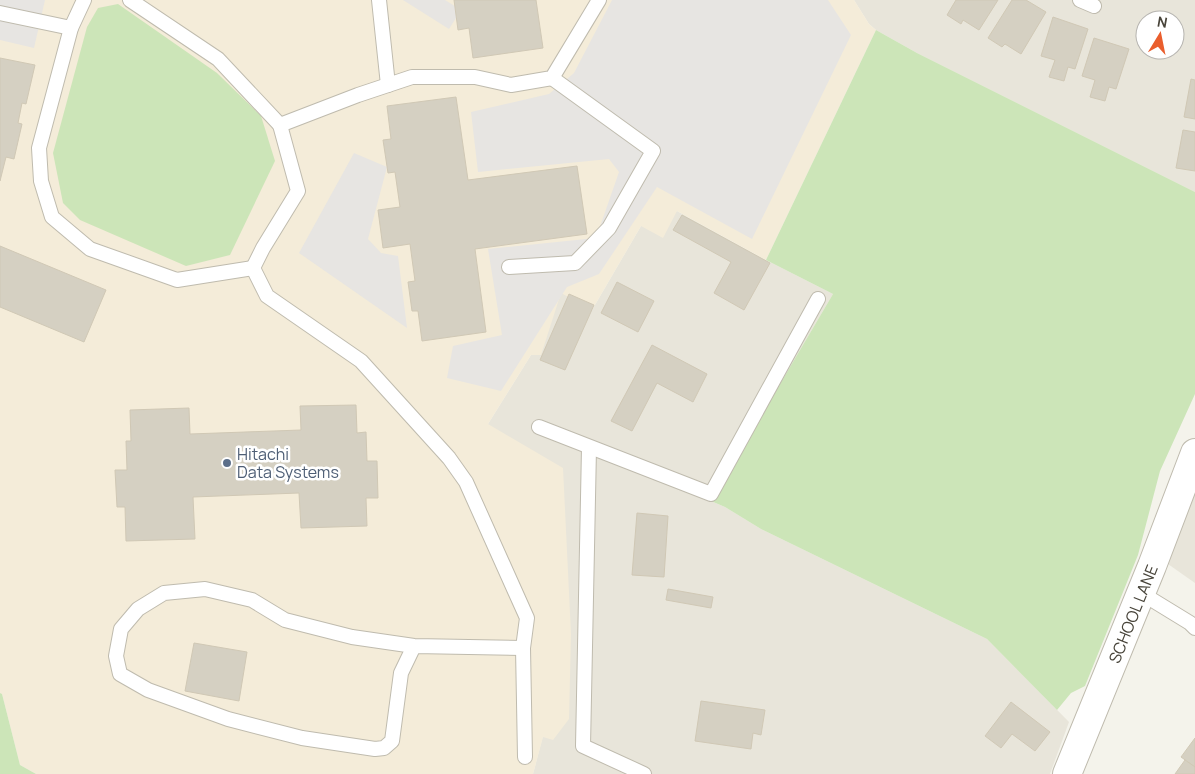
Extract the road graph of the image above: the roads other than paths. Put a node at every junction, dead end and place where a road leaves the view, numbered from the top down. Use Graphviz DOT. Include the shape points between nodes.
graph roads {
  1 [pos="84,0"];
  2 [pos="130,0"];
  3 [pos="379,0"];
  4 [pos="599,0"];
  5 [pos="1080,0"];
  6 [pos="1094,6"];
  7 [pos="0,13"];
  8 [pos="71,28"];
  9 [pos="552,78"];
  10 [pos="388,85"];
  11 [pos="280,125"];
  12 [pos="509,267"];
  13 [pos="253,268"];
  14 [pos="818,299"];
  15 [pos="539,427"];
  16 [pos="589,448"];
  17 [pos="1195,453"];
  18 [pos="1141,594"];
  19 [pos="1195,628"];
  20 [pos="414,646"];
  21 [pos="523,648"];
  22 [pos="525,757"];
  23 [pos="644,774"];
  24 [pos="1067,774"];
  1 -- 8 [label="lane"];
  2 -- 11 [label="lane" via="218,59"];
  3 -- 10 [label="lane"];
  4 -- 9 [label="lane"];
  5 -- 6 [label="lane"];
  7 -- 8 [label="lane"];
  8 -- 13 [label="lane" via="39,148 41,181 52,217 90,248 177,280"];
  9 -- 10 [label="lane" via="512,85 475,77 412,77"];
  9 -- 12 [label="lane" via="653,151 609,228 575,263"];
  10 -- 11 [label="lane"];
  11 -- 13 [label="lane" via="298,191"];
  13 -- 21 [label="lane" via="266,296 361,361 449,458 466,482 527,618"];
  14 -- 16 [label="lane" via="711,494"];
  15 -- 16 [label="lane"];
  16 -- 23 [label="lane" via="583,746"];
  17 -- 18 [label="street, SCHOOL LANE"];
  18 -- 19 [label="lane"];
  18 -- 24 [label="street, SCHOOL LANE"];
  20 -- 20 [label="lane" via="352,637 285,620 252,600 205,589 164,593 138,609 121,628 116,656 120,674 148,690 228,719 302,738 375,749 384,748 392,742 401,673"];
  20 -- 21 [label="lane"];
  21 -- 22 [label="lane"];
}
